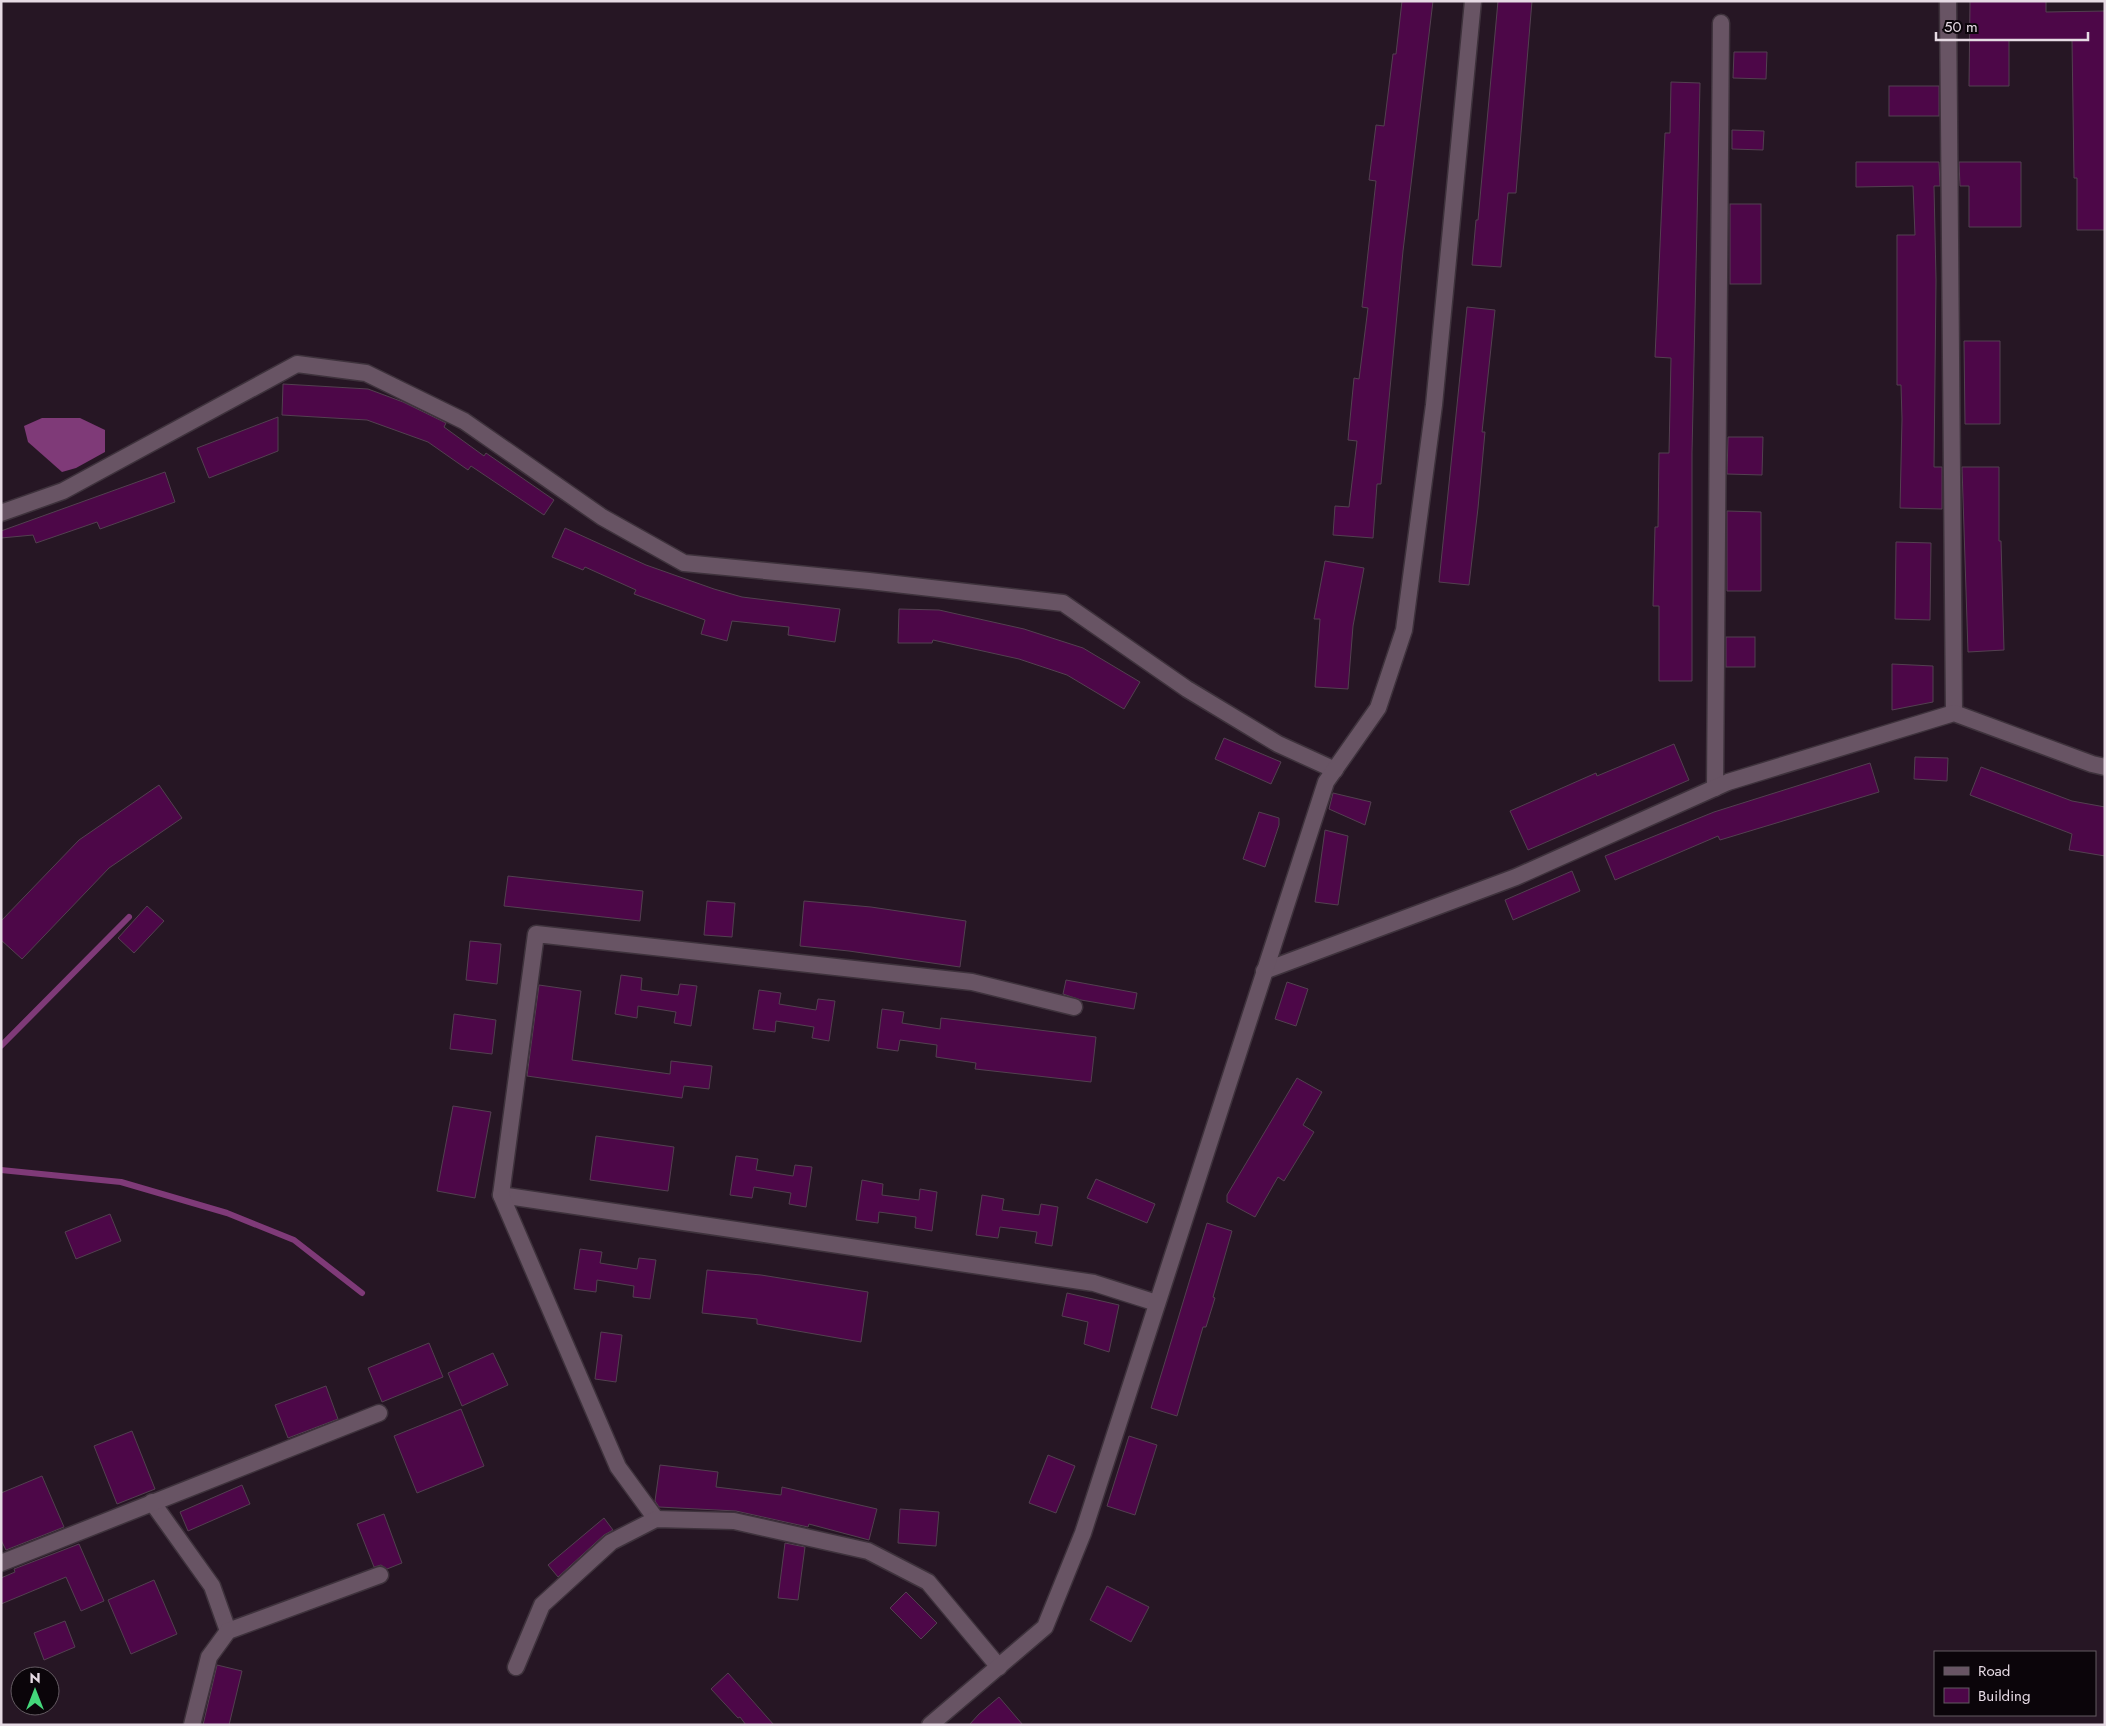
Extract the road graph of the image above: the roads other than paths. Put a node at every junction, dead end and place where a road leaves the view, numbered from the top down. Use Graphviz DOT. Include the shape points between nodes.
graph roads {
  1 [pos="1473,1"];
  2 [pos="1948,1"];
  3 [pos="1721,23"];
  4 [pos="1,513"];
  5 [pos="1954,713"];
  6 [pos="2105,767"];
  7 [pos="1335,770"];
  8 [pos="1715,788"];
  9 [pos="1264,971"];
  10 [pos="1074,1007"];
  11 [pos="501,1195"];
  12 [pos="1157,1303"];
  13 [pos="379,1413"];
  14 [pos="152,1502"];
  15 [pos="656,1519"];
  16 [pos="1,1563"];
  17 [pos="380,1575"];
  18 [pos="228,1631"];
  19 [pos="516,1667"];
  20 [pos="998,1667"];
  21 [pos="192,1725"];
  22 [pos="930,1725"];
  1 -- 7 [label="street" via="1434,405 1404,630 1378,708"];
  2 -- 5 [label="street"];
  3 -- 8 [label="street"];
  4 -- 7 [label="street" via="63,491 297,364 366,373 464,421 602,517 684,564 1063,603 1187,689 1278,744"];
  5 -- 6 [label="street"];
  5 -- 8 [label="street"];
  7 -- 9 [label="street" via="1326,782"];
  8 -- 9 [label="street" via="1516,877"];
  9 -- 12 [label="street"];
  10 -- 11 [label="street" via="972,982 536,934"];
  11 -- 12 [label="street" via="1094,1284"];
  11 -- 15 [label="street" via="618,1468"];
  12 -- 20 [label="street" via="1083,1533 1045,1627"];
  13 -- 14 [label="street"];
  14 -- 16 [label="street"];
  14 -- 18 [label="street" via="212,1586"];
  15 -- 19 [label="street" via="611,1542 542,1604"];
  15 -- 20 [label="street" via="734,1521 868,1551 928,1582"];
  17 -- 18 [label="street"];
  18 -- 21 [label="street" via="209,1657"];
  20 -- 22 [label="street"];
}
